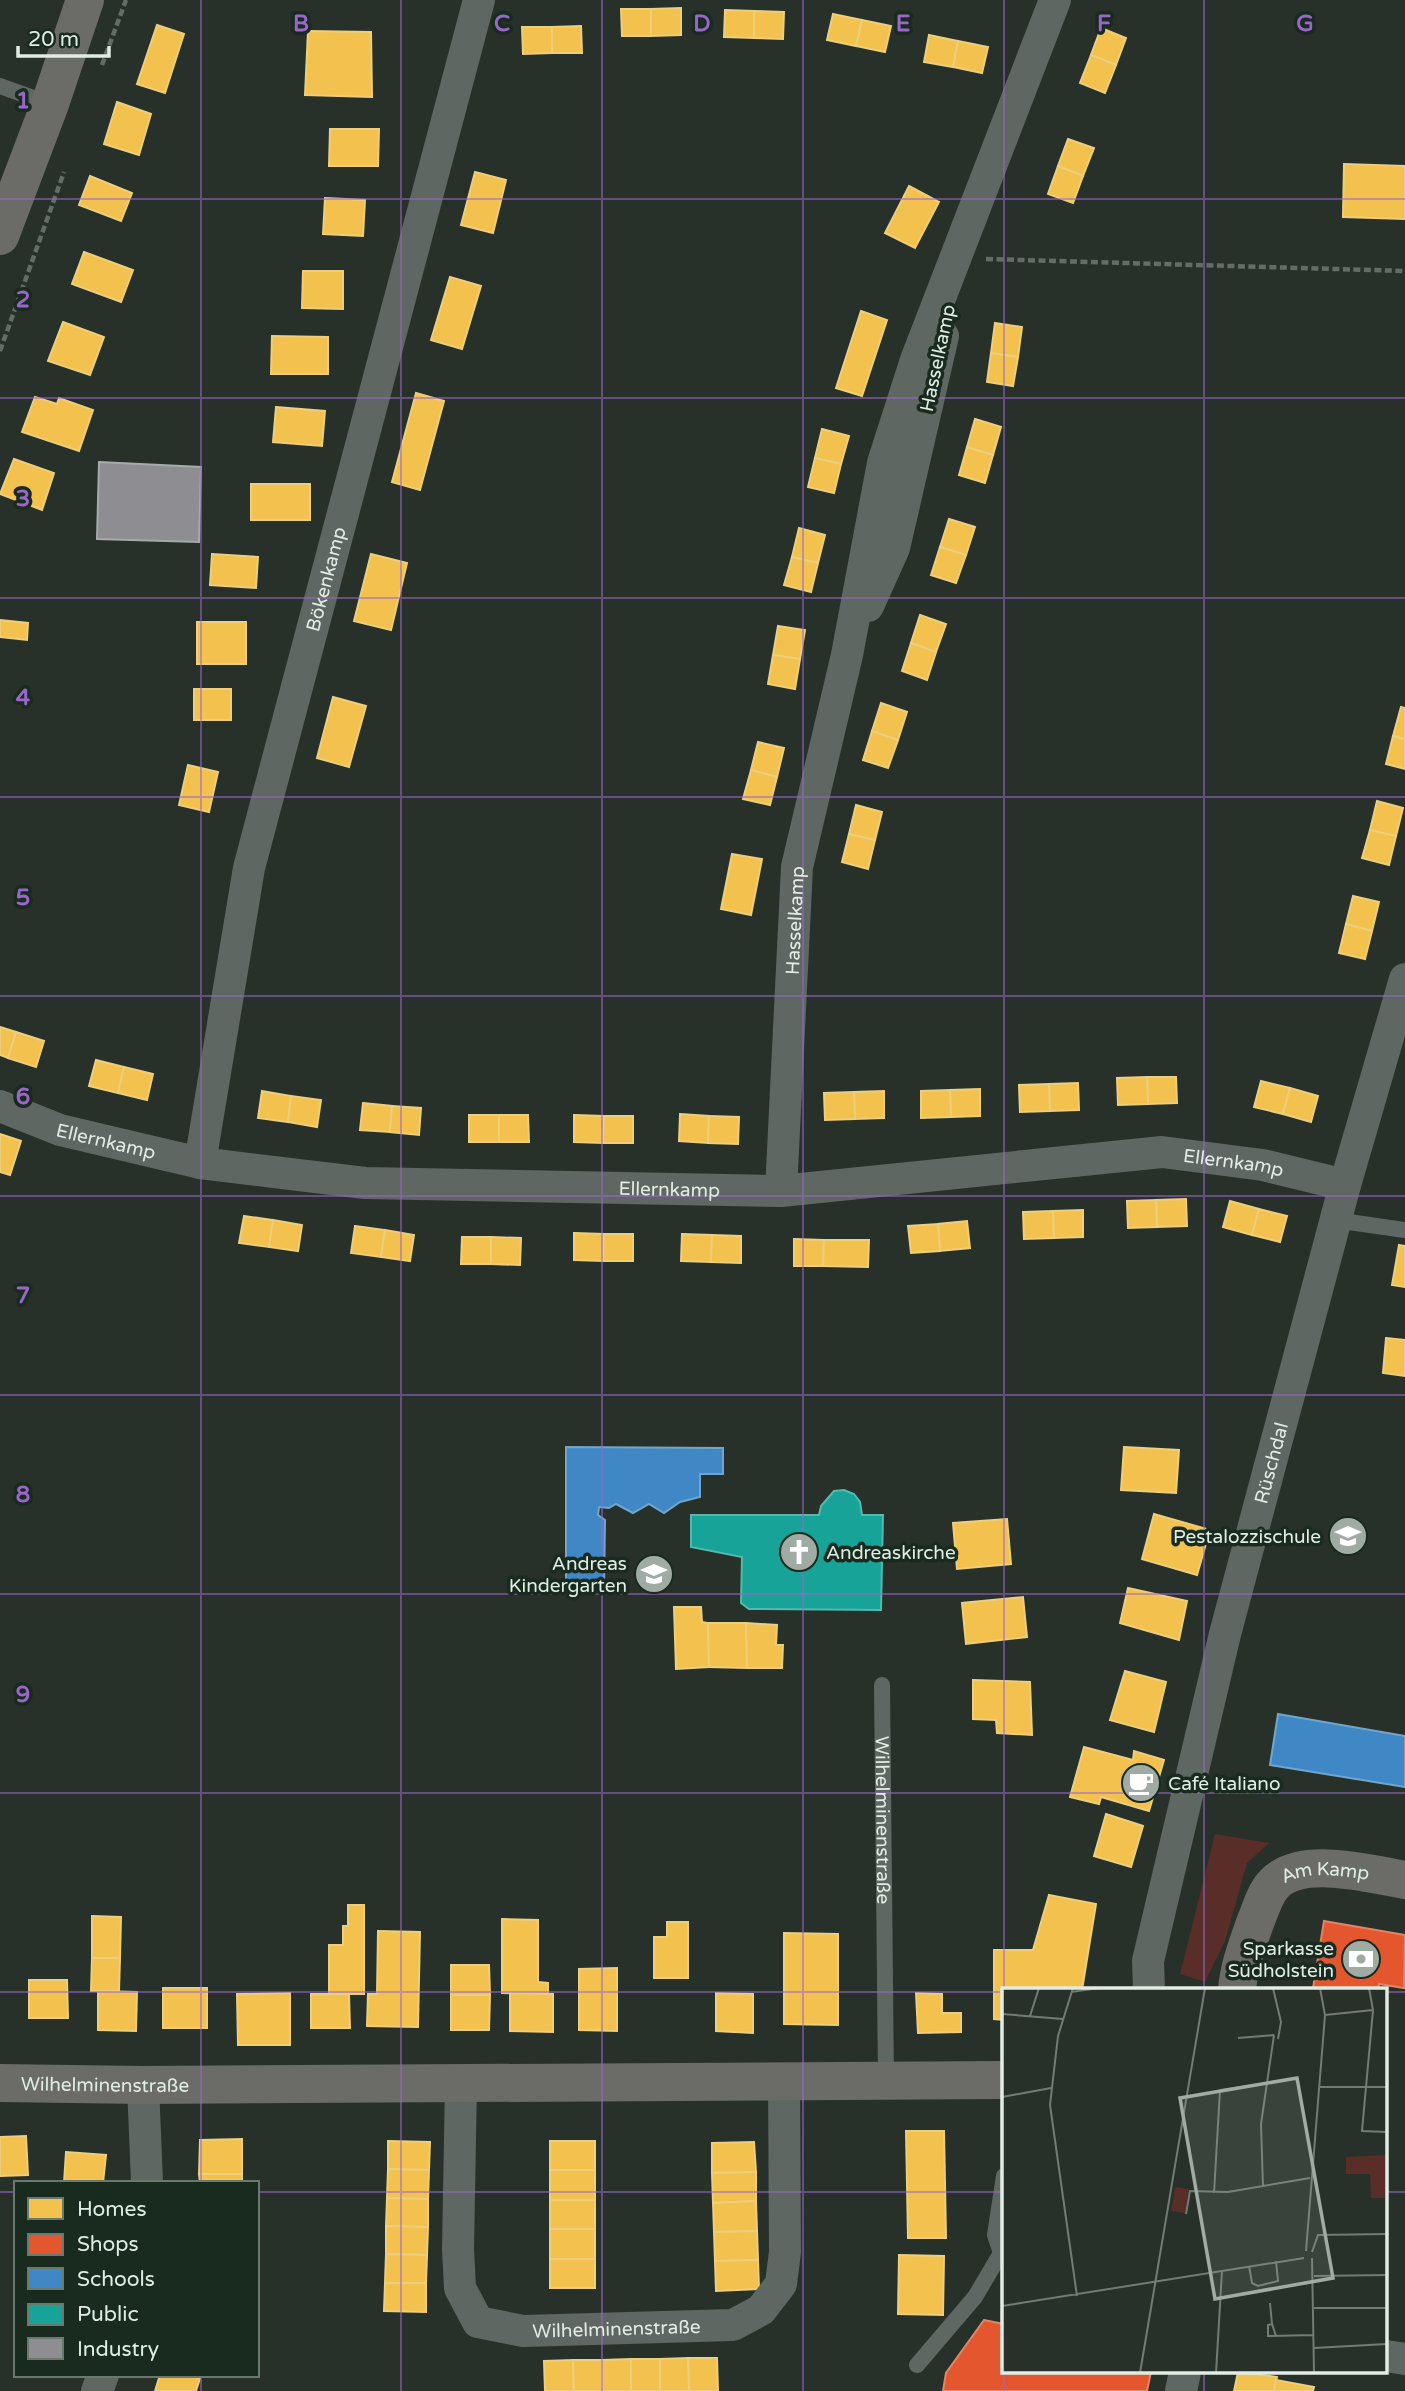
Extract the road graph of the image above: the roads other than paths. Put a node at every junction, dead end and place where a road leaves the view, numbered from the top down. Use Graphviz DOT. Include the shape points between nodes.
graph roads {
  1 [pos="85,0"];
  2 [pos="479,0"];
  3 [pos="1047,1"];
  4 [pos="0,86"];
  5 [pos="50,104"];
  6 [pos="0,236"];
  7 [pos="1405,979"];
  8 [pos="0,1106"];
  9 [pos="201,1163"];
  10 [pos="1345,1185"];
  11 [pos="781,1191"];
  12 [pos="1335,1220"];
  13 [pos="1405,1230"];
  14 [pos="883,1685"];
  15 [pos="1405,1880"];
  16 [pos="1230,1983"];
  17 [pos="1149,1988"];
  18 [pos="1002,2080"];
  19 [pos="886,2081"];
  20 [pos="784,2082"];
  21 [pos="0,2083"];
  22 [pos="461,2083"];
  23 [pos="143,2085"];
  24 [pos="147,2181"];
  25 [pos="1002,2189"];
  26 [pos="1002,2251"];
  27 [pos="1002,2255"];
  28 [pos="917,2365"];
  1 -- 5 [label="street"];
  2 -- 9 [label="street, Bökenkamp" via="249,868"];
  3 -- 11 [label="street, Hasselkamp" via="883,463 847,655 797,867"];
  4 -- 5 [label="lane"];
  5 -- 6 [label="street"];
  7 -- 10 [label="street, Rüschdal"];
  8 -- 9 [label="street, Ellernkamp" via="60,1130"];
  9 -- 11 [label="street, Ellernkamp" via="365,1184"];
  10 -- 11 [label="street, Ellernkamp" via="1263,1165 1162,1152"];
  10 -- 12 [label="street, Rüschdal"];
  12 -- 13 [label="lane"];
  12 -- 17 [label="street, Rüschdal" via="1225,1634 1148,1961"];
  14 -- 19 [label="lane, Wilhelminenstraße"];
  15 -- 16 [label="street, Am Kamp" via="1326,1867 1299,1870 1274,1883"];
  18 -- 19 [label="street, Wilhelminenstraße"];
  19 -- 20 [label="street, Wilhelminenstraße"];
  20 -- 22 [label="street, Wilhelminenstraße"];
  20 -- 22 [label="street, Wilhelminenstraße" via="785,2252 780,2284 761,2310 733,2325 523,2331 478,2322 460,2288"];
  21 -- 23 [label="street, Wilhelminenstraße"];
  22 -- 23 [label="street, Wilhelminenstraße"];
  23 -- 24 [label="street"];
  25 -- 26 [label="lane" via="995,2235"];
  27 -- 28 [label="lane" via="975,2297"];
}
